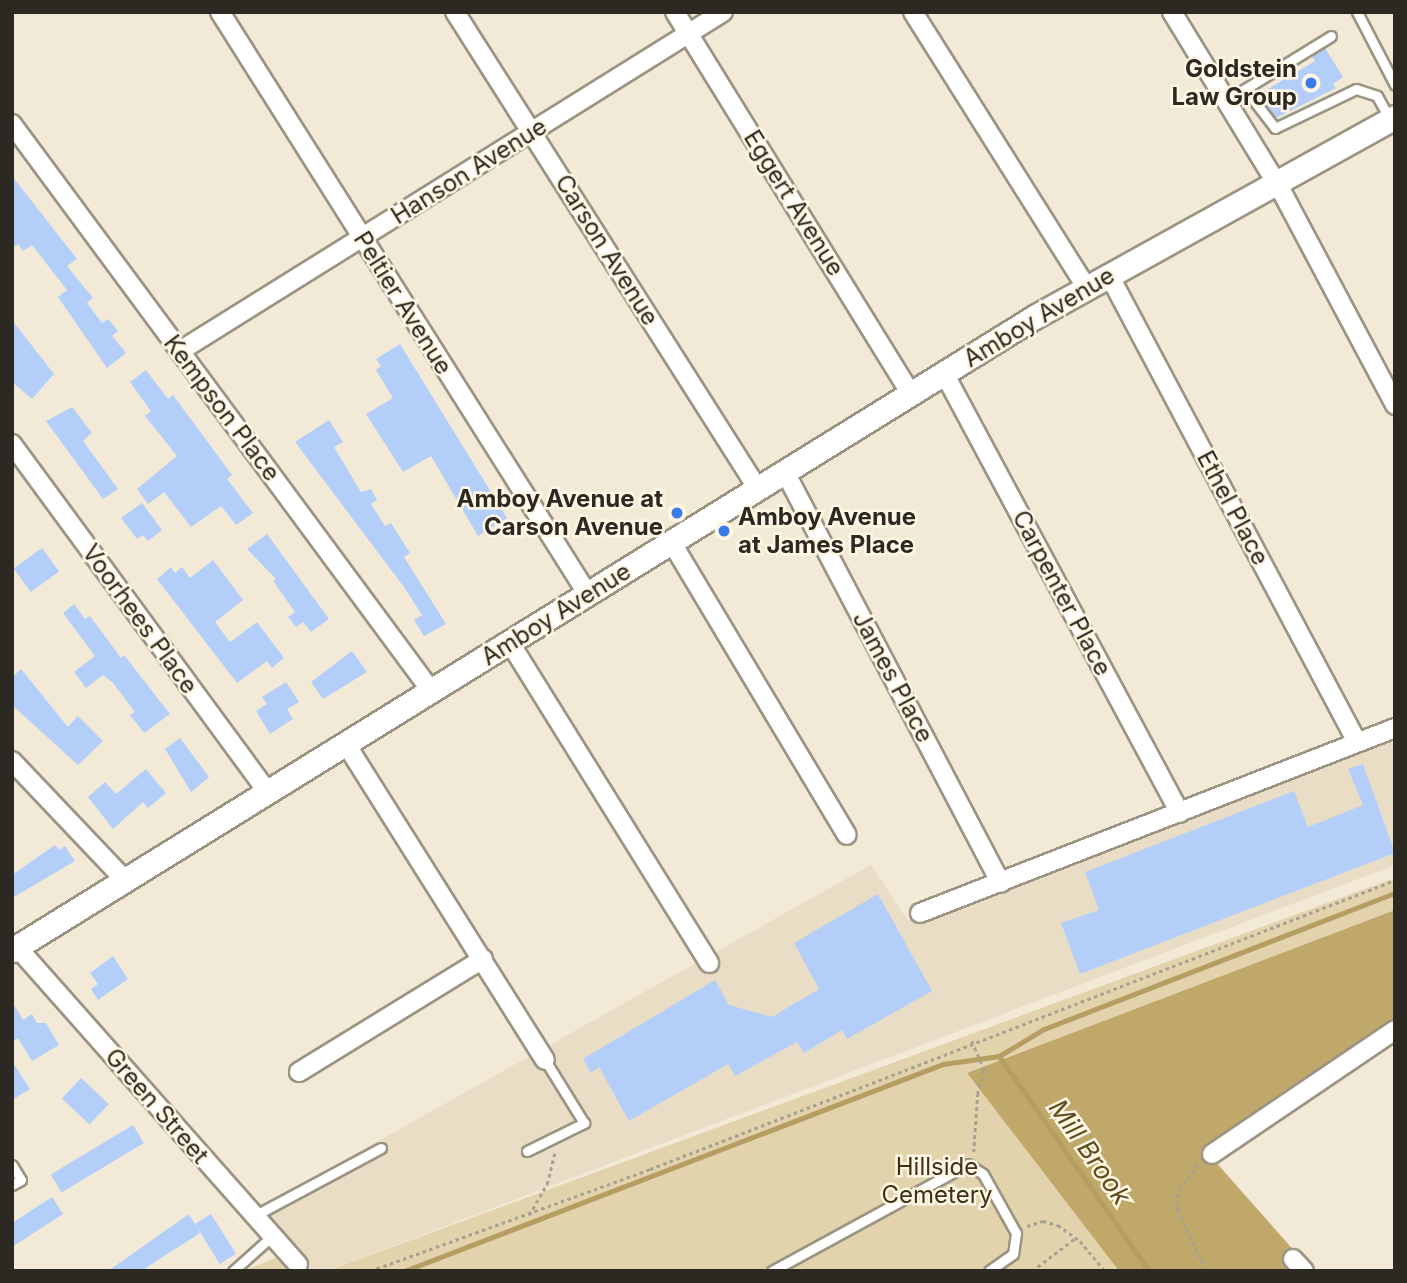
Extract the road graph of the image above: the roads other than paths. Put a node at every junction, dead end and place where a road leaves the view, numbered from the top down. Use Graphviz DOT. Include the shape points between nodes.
graph roads {
  1 [pos="219,12"];
  2 [pos="455,12"];
  3 [pos="675,12"];
  4 [pos="723,12"];
  5 [pos="913,12"];
  6 [pos="1172,12"];
  7 [pos="1357,12"];
  8 [pos="689,34"];
  9 [pos="1331,36"];
  10 [pos="1395,85"];
  11 [pos="1245,89"];
  12 [pos="1227,100"];
  13 [pos="1392,118"];
  14 [pos="12,124"];
  15 [pos="532,132"];
  16 [pos="1277,182"];
  17 [pos="361,238"];
  18 [pos="1109,275"];
  19 [pos="1087,288"];
  20 [pos="180,351"];
  21 [pos="944,373"];
  22 [pos="911,394"];
  23 [pos="1395,405"];
  24 [pos="12,444"];
  25 [pos="785,472"];
  26 [pos="758,489"];
  27 [pos="672,543"];
  28 [pos="587,593"];
  29 [pos="510,643"];
  30 [pos="432,692"];
  31 [pos="1395,729"];
  32 [pos="1357,742"];
  33 [pos="346,744"];
  34 [pos="12,761"];
  35 [pos="268,794"];
  36 [pos="1180,813"];
  37 [pos="846,835"];
  38 [pos="125,880"];
  39 [pos="1001,883"];
  40 [pos="920,913"];
  41 [pos="14,948"];
  42 [pos="483,959"];
  43 [pos="709,963"];
  44 [pos="1395,1030"];
  45 [pos="545,1060"];
  46 [pos="299,1072"];
  47 [pos="381,1148"];
  48 [pos="527,1151"];
  49 [pos="1212,1154"];
  50 [pos="12,1165"];
  51 [pos="12,1185"];
  52 [pos="254,1216"];
  53 [pos="271,1237"];
  54 [pos="298,1265"];
  55 [pos="233,1271"];
  56 [pos="772,1271"];
  57 [pos="989,1271"];
  1 -- 17 [label="street, Peltier Avenue"];
  2 -- 15 [label="street, Carson Avenue"];
  3 -- 8 [label="street, Eggert Avenue"];
  4 -- 8 [label="street, Hanson Avenue"];
  5 -- 19 [label="street"];
  6 -- 12 [label="street"];
  7 -- 10 [label="lane"];
  8 -- 15 [label="street, Hanson Avenue"];
  8 -- 22 [label="street, Eggert Avenue"];
  9 -- 11 [label="lane"];
  11 -- 12 [label="lane"];
  11 -- 13 [label="lane" via="1275,128 1356,89 1368,89 1377,96"];
  12 -- 16 [label="street"];
  13 -- 16 [label="street, Amboy Avenue"];
  14 -- 20 [label="street, Kempson Place"];
  15 -- 17 [label="street, Hanson Avenue"];
  15 -- 26 [label="street, Carson Avenue"];
  16 -- 18 [label="street, Amboy Avenue"];
  16 -- 23 [label="street"];
  17 -- 20 [label="street, Hanson Avenue"];
  17 -- 28 [label="street, Peltier Avenue"];
  18 -- 19 [label="street, Amboy Avenue"];
  18 -- 32 [label="street, Ethel Place"];
  19 -- 21 [label="street, Amboy Avenue"];
  20 -- 30 [label="street, Kempson Place"];
  21 -- 22 [label="street, Amboy Avenue"];
  21 -- 36 [label="street, Carpenter Place"];
  22 -- 25 [label="street, Amboy Avenue"];
  24 -- 35 [label="street, Voorhees Place"];
  25 -- 26 [label="street, Amboy Avenue"];
  25 -- 39 [label="street, James Place"];
  26 -- 27 [label="street, Amboy Avenue"];
  27 -- 28 [label="street, Amboy Avenue"];
  27 -- 37 [label="street"];
  28 -- 29 [label="street, Amboy Avenue"];
  29 -- 30 [label="street, Amboy Avenue"];
  29 -- 43 [label="street"];
  30 -- 33 [label="street, Amboy Avenue"];
  31 -- 32 [label="street"];
  32 -- 36 [label="street"];
  33 -- 35 [label="street, Amboy Avenue"];
  33 -- 42 [label="street"];
  34 -- 38 [label="street"];
  35 -- 38 [label="street, Amboy Avenue"];
  36 -- 39 [label="street"];
  38 -- 41 [label="street, Amboy Avenue"];
  39 -- 40 [label="street"];
  41 -- 52 [label="street, Green Street"];
  42 -- 45 [label="street"];
  42 -- 46 [label="street"];
  44 -- 49 [label="street"];
  45 -- 48 [label="lane" via="584,1123"];
  47 -- 52 [label="lane"];
  50 -- 51 [label="lane" via="21,1180"];
  52 -- 53 [label="street, Green Street"];
  53 -- 54 [label="street, Green Street"];
  53 -- 55 [label="lane"];
  56 -- 57 [label="lane" via="963,1164 973,1166 1016,1234 1013,1254"];
}
